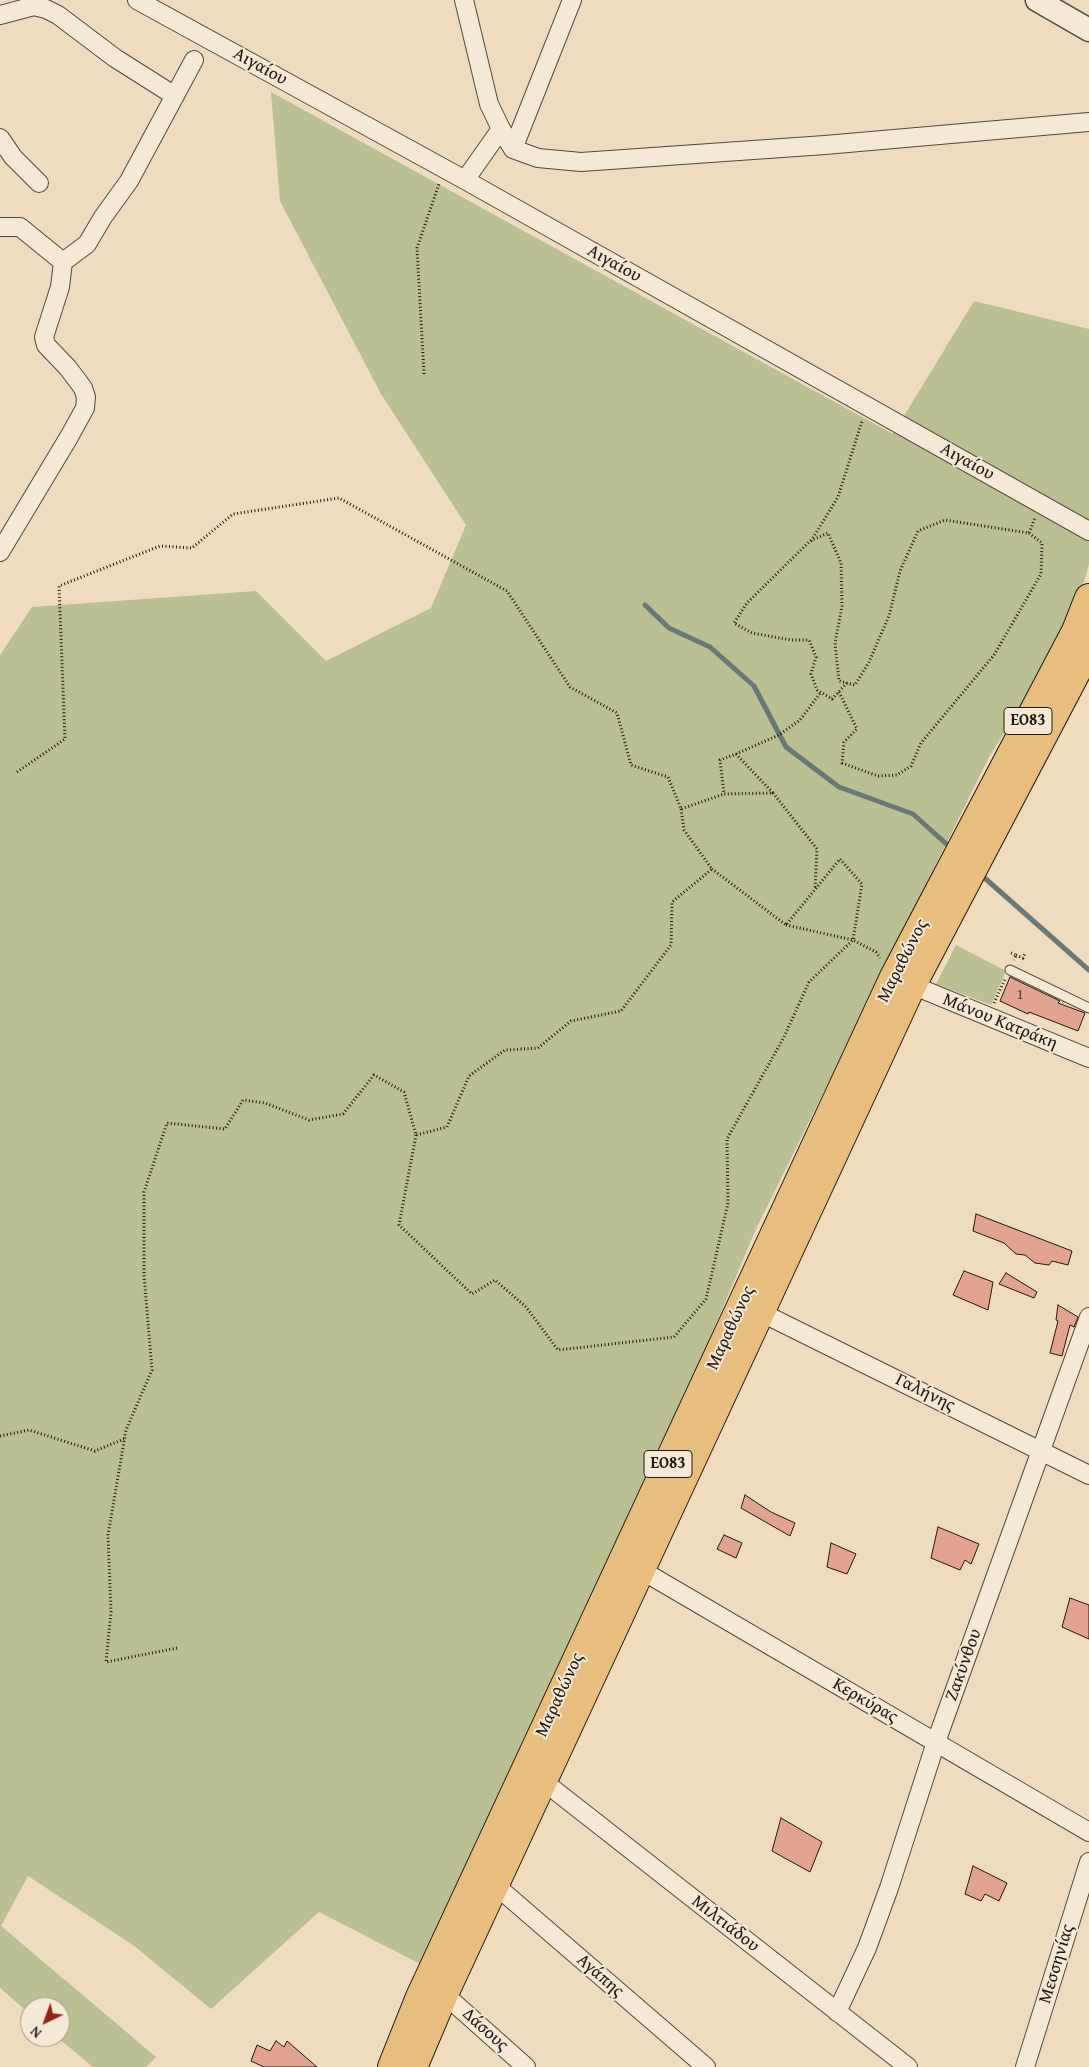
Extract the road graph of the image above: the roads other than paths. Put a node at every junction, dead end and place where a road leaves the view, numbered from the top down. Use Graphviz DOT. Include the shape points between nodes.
graph roads {
  1 [pos="137,0"];
  2 [pos="464,0"];
  3 [pos="572,0"];
  4 [pos="1037,0"];
  5 [pos="0,15"];
  6 [pos="1089,30"];
  7 [pos="194,60"];
  8 [pos="175,96"];
  9 [pos="1088,123"];
  10 [pos="501,129"];
  11 [pos="0,138"];
  12 [pos="513,149"];
  13 [pos="465,180"];
  14 [pos="39,184"];
  15 [pos="0,227"];
  16 [pos="63,262"];
  17 [pos="1089,531"];
  18 [pos="0,552"];
  19 [pos="1089,598"];
  20 [pos="1089,648"];
  21 [pos="966,861"];
  22 [pos="1010,970"];
  23 [pos="903,981"];
  24 [pos="1089,1008"];
  25 [pos="1089,1058"];
  26 [pos="760,1312"];
  27 [pos="1089,1317"];
  28 [pos="1040,1450"];
  29 [pos="1089,1475"];
  30 [pos="641,1570"];
  31 [pos="936,1742"];
  32 [pos="543,1781"];
  33 [pos="1089,1832"];
  34 [pos="1089,1862"];
  35 [pos="494,1884"];
  36 [pos="444,1994"];
  37 [pos="837,2012"];
  38 [pos="392,2067"];
  39 [pos="413,2067"];
  40 [pos="526,2067"];
  41 [pos="706,2067"];
  42 [pos="908,2067"];
  43 [pos="1025,2067"];
  1 -- 13 [label="street, Αιγαίου"];
  2 -- 10 [label="street" via="489,104"];
  3 -- 12 [label="street"];
  4 -- 6 [label="street"];
  5 -- 8 [label="street" via="34,6 46,9 114,58"];
  7 -- 8 [label="street"];
  8 -- 16 [label="street" via="129,181 87,244"];
  9 -- 12 [label="street" via="582,162 538,158"];
  10 -- 12 [label="street"];
  10 -- 13 [label="street"];
  11 -- 14 [label="street"];
  13 -- 17 [label="street, Αιγαίου"];
  15 -- 16 [label="street" via="20,227"];
  16 -- 18 [label="street" via="60,287 44,338 46,345 83,388 85,408"];
  19 -- 21 [label="main road, Μαραθώνος / ΕΟ83"];
  20 -- 21 [label="main road, Μαραθώνος / ΕΟ83"];
  21 -- 23 [label="main road, Μαραθώνος / ΕΟ83"];
  22 -- 24 [label="lane"];
  23 -- 25 [label="street, Μάνου Κατράκη"];
  23 -- 26 [label="main road, Μαραθώνος / ΕΟ83"];
  23 -- 38 [label="main road, Μαραθώνος / ΕΟ83" via="420,1997"];
  26 -- 28 [label="street, Γαλήνης"];
  26 -- 30 [label="main road, Μαραθώνος / ΕΟ83"];
  27 -- 28 [label="street, Ζακύνθου"];
  28 -- 29 [label="street, Γαλήνης"];
  28 -- 31 [label="street, Ζακύνθου"];
  30 -- 31 [label="street, Κερκύρας"];
  30 -- 32 [label="main road, Μαραθώνος / ΕΟ83"];
  31 -- 33 [label="street, Κερκύρας"];
  31 -- 37 [label="street, Ζακύνθου" via="883,1905"];
  32 -- 35 [label="main road, Μαραθώνος / ΕΟ83"];
  32 -- 37 [label="street, Μιλτιάδου"];
  34 -- 43 [label="street, Μεσσηνίας"];
  35 -- 36 [label="main road, Μαραθώνος / ΕΟ83"];
  35 -- 41 [label="street, Αγάπης"];
  36 -- 39 [label="main road, Μαραθώνος / ΕΟ83"];
  36 -- 40 [label="street, Δάσους"];
  37 -- 42 [label="street, Μιλτιάδου"];
}
